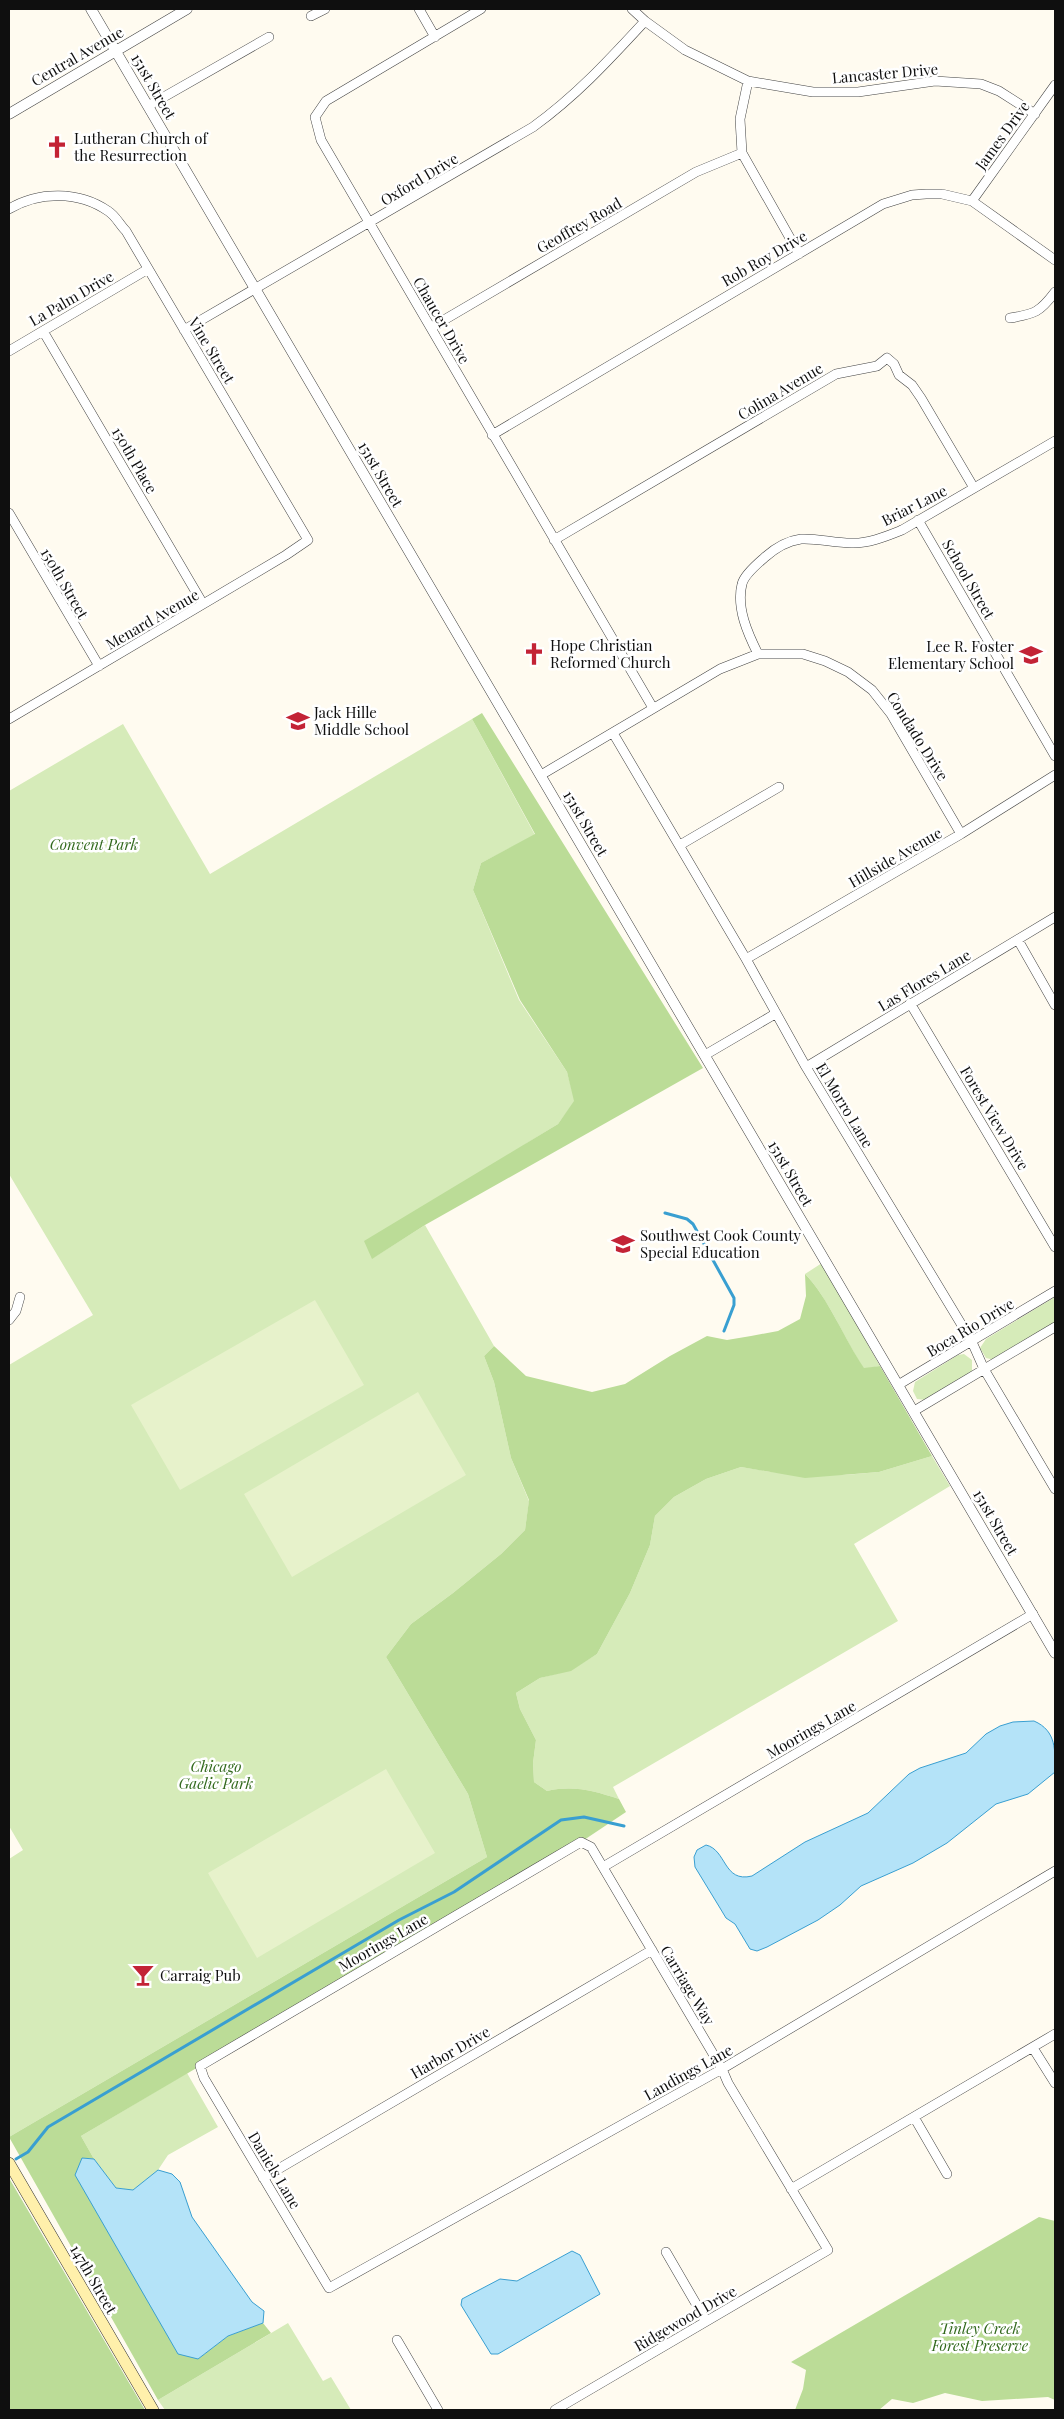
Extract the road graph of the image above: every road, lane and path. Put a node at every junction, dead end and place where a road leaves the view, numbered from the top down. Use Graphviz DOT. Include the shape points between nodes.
graph roads {
  1 [pos="91,9"];
  2 [pos="187,9"];
  3 [pos="325,9"];
  4 [pos="419,9"];
  5 [pos="481,9"];
  6 [pos="632,9"];
  7 [pos="312,16"];
  8 [pos="645,21"];
  9 [pos="269,37"];
  10 [pos="435,37"];
  11 [pos="116,51"];
  12 [pos="748,81"];
  13 [pos="1055,85"];
  14 [pos="148,106"];
  15 [pos="9,114"];
  16 [pos="1035,114"];
  17 [pos="742,153"];
  18 [pos="972,201"];
  19 [pos="9,209"];
  20 [pos="368,224"];
  21 [pos="799,254"];
  22 [pos="1055,260"];
  23 [pos="148,269"];
  24 [pos="256,290"];
  25 [pos="1055,292"];
  26 [pos="1010,318"];
  27 [pos="432,327"];
  28 [pos="184,330"];
  29 [pos="43,331"];
  30 [pos="9,351"];
  31 [pos="492,435"];
  32 [pos="1055,441"];
  33 [pos="974,488"];
  34 [pos="9,513"];
  35 [pos="918,520"];
  36 [pos="308,540"];
  37 [pos="554,540"];
  38 [pos="204,604"];
  39 [pos="758,654"];
  40 [pos="99,666"];
  41 [pos="653,708"];
  42 [pos="9,719"];
  43 [pos="613,733"];
  44 [pos="1055,756"];
  45 [pos="541,775"];
  46 [pos="1055,775"];
  47 [pos="779,788"];
  48 [pos="961,834"];
  49 [pos="680,845"];
  50 [pos="1055,917"];
  51 [pos="1018,940"];
  52 [pos="746,959"];
  53 [pos="910,1003"];
  54 [pos="1055,1005"];
  55 [pos="775,1014"];
  56 [pos="705,1055"];
  57 [pos="806,1066"];
  58 [pos="1055,1247"];
  59 [pos="1055,1291"];
  60 [pos="20,1297"];
  61 [pos="9,1320"];
  62 [pos="1055,1327"];
  63 [pos="972,1342"];
  64 [pos="984,1369"];
  65 [pos="898,1385"];
  66 [pos="914,1411"];
  67 [pos="1055,1490"];
  68 [pos="1033,1614"];
  69 [pos="1055,1653"];
  70 [pos="581,1842"];
  71 [pos="603,1867"];
  72 [pos="1055,1871"];
  73 [pos="652,1950"];
  74 [pos="1055,2034"];
  75 [pos="1032,2048"];
  76 [pos="200,2066"];
  77 [pos="722,2069"];
  78 [pos="1055,2083"];
  79 [pos="914,2117"];
  80 [pos="9,2163"];
  81 [pos="947,2174"];
  82 [pos="263,2178"];
  83 [pos="790,2189"];
  84 [pos="828,2250"];
  85 [pos="666,2252"];
  86 [pos="329,2288"];
  87 [pos="706,2321"];
  88 [pos="397,2340"];
  89 [pos="153,2410"];
  90 [pos="438,2410"];
  91 [pos="555,2410"];
  1 -- 11 [label="street, 151st Street"];
  2 -- 11 [label="street, Central Avenue"];
  3 -- 7 [label="street"];
  4 -- 10 [label="street"];
  5 -- 10 [label="street, Chaucer Drive"];
  6 -- 8 [label="street, Lancaster Drive"];
  8 -- 12 [label="street, Lancaster Drive" via="685,50"];
  8 -- 20 [label="street, Oxford Drive" via="565,104 533,127"];
  9 -- 14 [label="street"];
  10 -- 20 [label="street, Chaucer Drive" via="326,101 315,117 321,140"];
  11 -- 14 [label="street, 151st Street"];
  11 -- 15 [label="street, Central Avenue"];
  12 -- 16 [label="street, Lancaster Drive" via="813,92 858,92 935,81 981,84 999,91"];
  12 -- 17 [label="street" via="740,120"];
  13 -- 16 [label="street, James Drive"];
  14 -- 24 [label="street, 151st Street"];
  16 -- 18 [label="street, James Drive"];
  17 -- 21 [label="street"];
  17 -- 27 [label="street, Geoffrey Road" via="696,172"];
  18 -- 21 [label="street, Rob Roy Drive" via="942,194 897,199"];
  18 -- 22 [label="street, Rob Roy Drive"];
  19 -- 23 [label="street, Vine Street" via="45,196 73,196 90,201 110,212 126,231"];
  20 -- 24 [label="street, Oxford Drive"];
  20 -- 27 [label="street, Chaucer Drive"];
  21 -- 31 [label="street, Rob Roy Drive"];
  23 -- 28 [label="street, Vine Street"];
  23 -- 29 [label="street, La Palm Drive"];
  24 -- 28 [label="street, Oxford Drive"];
  24 -- 45 [label="street, 151st Street"];
  25 -- 26 [label="street" via="1034,314"];
  27 -- 31 [label="street, Chaucer Drive"];
  28 -- 36 [label="street, Vine Street"];
  29 -- 30 [label="street, La Palm Drive"];
  29 -- 38 [label="street, 150th Place"];
  31 -- 37 [label="street, Chaucer Drive"];
  32 -- 33 [label="street, Briar Lane"];
  33 -- 35 [label="street, Briar Lane"];
  33 -- 37 [label="street, Colina Avenue" via="921,398 887,358 877,366 836,374"];
  34 -- 40 [label="street, 150th Street"];
  35 -- 39 [label="street, Briar Lane" via="902,530 870,541 802,539 774,549 742,582 740,600 744,621"];
  35 -- 44 [label="street, School Street"];
  36 -- 38 [label="street, Menard Avenue"];
  37 -- 41 [label="street, Chaucer Drive"];
  38 -- 40 [label="street, Menard Avenue"];
  39 -- 41 [label="street, Condado Drive" via="720,669"];
  39 -- 48 [label="street, Condado Drive" via="803,654 848,672 872,690 891,714"];
  40 -- 42 [label="street, Menard Avenue"];
  41 -- 43 [label="street, Condado Drive"];
  43 -- 45 [label="street, Condado Drive"];
  43 -- 49 [label="street, El Morro Lane"];
  45 -- 56 [label="street, 151st Street"];
  46 -- 48 [label="street, Hillside Avenue"];
  47 -- 49 [label="street"];
  48 -- 52 [label="street, Hillside Avenue"];
  49 -- 52 [label="street, El Morro Lane"];
  50 -- 51 [label="street, Las Flores Lane"];
  51 -- 53 [label="street, Las Flores Lane"];
  51 -- 54 [label="street"];
  52 -- 55 [label="street, El Morro Lane"];
  53 -- 57 [label="street, Las Flores Lane"];
  53 -- 58 [label="street, Forest View Drive"];
  55 -- 56 [label="street"];
  55 -- 57 [label="street, El Morro Lane"];
  56 -- 65 [label="street, 151st Street"];
  57 -- 63 [label="street, El Morro Lane"];
  59 -- 63 [label="street, Boca Rio Drive"];
  60 -- 61 [label="street"];
  62 -- 64 [label="street"];
  63 -- 64 [label="street, El Morro Lane"];
  63 -- 65 [label="street, Boca Rio Drive"];
  64 -- 66 [label="street"];
  64 -- 67 [label="street, El Morro Lane"];
  65 -- 66 [label="street, 151st Street"];
  66 -- 68 [label="street, 151st Street"];
  68 -- 69 [label="street, 151st Street"];
  68 -- 71 [label="street, Moorings Lane"];
  70 -- 71 [label="street, Carriage Way" via="591,1847"];
  70 -- 76 [label="street, Moorings Lane"];
  71 -- 73 [label="street, Carriage Way"];
  72 -- 77 [label="street, Landings Lane"];
  73 -- 77 [label="street, Carriage Way"];
  73 -- 82 [label="street, Harbor Drive"];
  74 -- 75 [label="street"];
  75 -- 78 [label="street"];
  75 -- 79 [label="street"];
  76 -- 82 [label="street, Daniels Lane"];
  77 -- 83 [label="street, Carriage Way"];
  77 -- 86 [label="street, Landings Lane"];
  79 -- 81 [label="street"];
  79 -- 83 [label="street"];
  80 -- 89 [label="main road, 147th Street"];
  82 -- 86 [label="street, Daniels Lane"];
  83 -- 84 [label="street, Carriage Way"];
  84 -- 87 [label="street, Ridgewood Drive"];
  85 -- 87 [label="street"];
  87 -- 91 [label="street, Ridgewood Drive"];
  88 -- 90 [label="street"];
}
